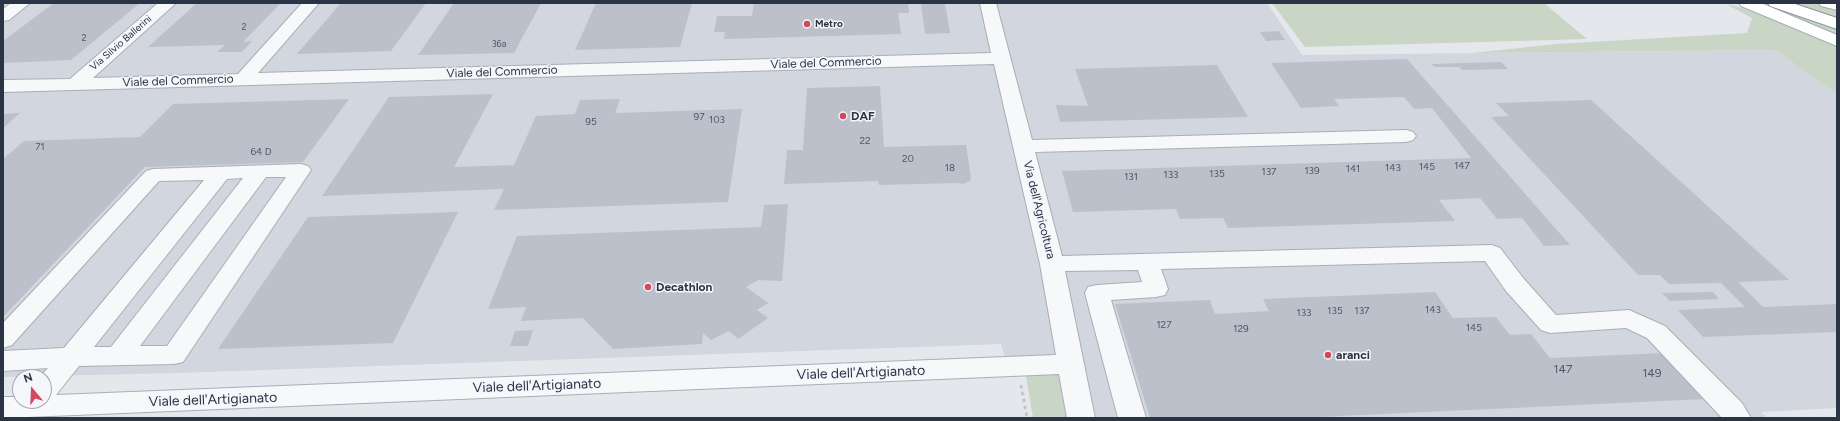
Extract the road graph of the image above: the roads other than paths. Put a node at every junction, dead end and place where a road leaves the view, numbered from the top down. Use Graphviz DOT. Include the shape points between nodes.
graph roads {
  1 [pos="22,3"];
  2 [pos="168,3"];
  3 [pos="311,3"];
  4 [pos="988,3"];
  5 [pos="1747,3"];
  6 [pos="1776,3"];
  7 [pos="1826,3"];
  8 [pos="1837,5"];
  9 [pos="3,16"];
  10 [pos="1837,24"];
  11 [pos="1837,41"];
  12 [pos="1002,58"];
  13 [pos="243,79"];
  14 [pos="75,84"];
  15 [pos="3,86"];
  16 [pos="1406,136"];
  17 [pos="1023,146"];
  18 [pos="260,171"];
  19 [pos="221,172"];
  20 [pos="1147,262"];
  21 [pos="1052,264"];
  22 [pos="3,339"];
  23 [pos="118,356"];
  24 [pos="71,357"];
  25 [pos="3,361"];
  26 [pos="1071,364"];
  27 [pos="52,381"];
  28 [pos="52,399"];
  29 [pos="1080,418"];
  30 [pos="1132,418"];
  31 [pos="1737,418"];
  1 -- 9 [label="street"];
  2 -- 14 [label="street, Via Silvio Ballerini"];
  3 -- 13 [label="street"];
  4 -- 12 [label="street, Via dell'Agricoltura"];
  5 -- 11 [label="main road"];
  6 -- 10 [label="main road"];
  7 -- 8 [label="main road"];
  12 -- 13 [label="street, Viale del Commercio"];
  12 -- 17 [label="street, Via dell'Agricoltura"];
  13 -- 14 [label="street, Viale del Commercio"];
  14 -- 15 [label="street, Viale del Commercio"];
  16 -- 17 [label="street"];
  17 -- 21 [label="street, Via dell'Agricoltura"];
  18 -- 19 [label="street"];
  18 -- 23 [label="street"];
  18 -- 23 [label="street" via="301,170 174,355"];
  19 -- 22 [label="street" via="153,175"];
  19 -- 24 [label="street"];
  20 -- 21 [label="street"];
  20 -- 30 [label="street" via="1156,289 1097,293"];
  20 -- 31 [label="street" via="1492,253 1515,285 1550,324 1629,319 1656,332"];
  21 -- 26 [label="street, Via dell'Agricoltura"];
  23 -- 24 [label="street"];
  24 -- 25 [label="street"];
  24 -- 27 [label="street"];
  26 -- 28 [label="street, Viale dell'Artigianato"];
  26 -- 29 [label="street, Via dell'Agricoltura"];
}
